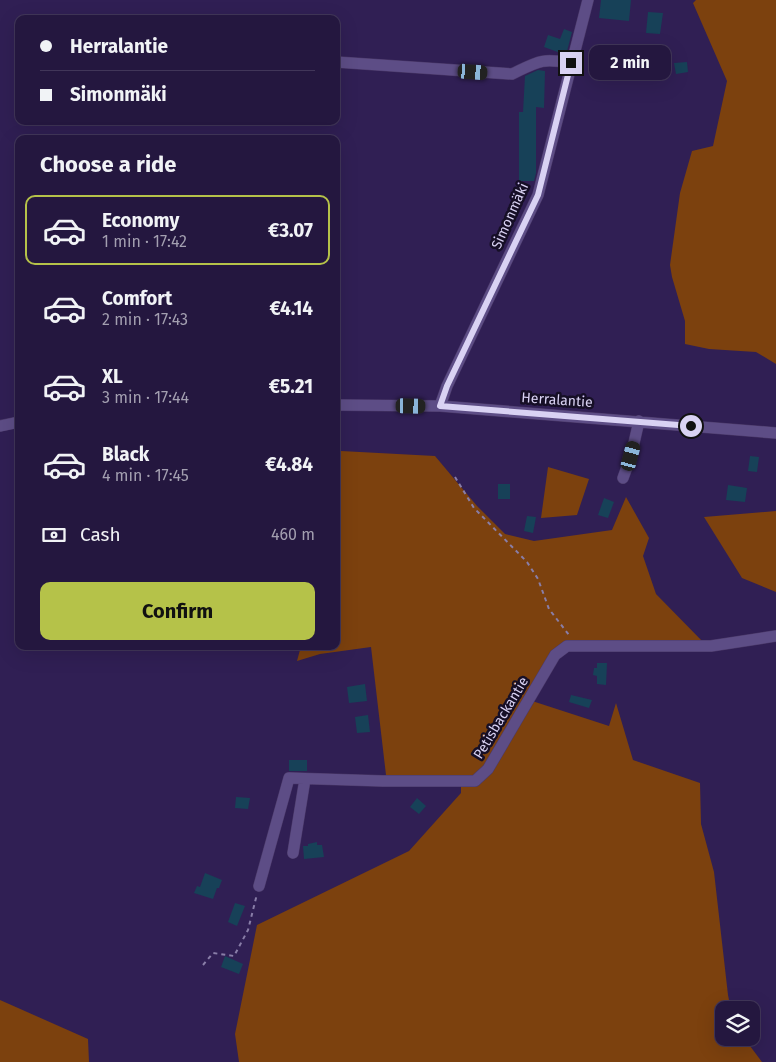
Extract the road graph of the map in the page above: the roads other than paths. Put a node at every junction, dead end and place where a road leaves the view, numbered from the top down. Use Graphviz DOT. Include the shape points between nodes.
graph roads {
  1 [pos="588,0"];
  2 [pos="340,62"];
  3 [pos="571,63"];
  4 [pos="340,405"];
  5 [pos="440,406"];
  6 [pos="639,421"];
  7 [pos="15,423"];
  8 [pos="0,426"];
  9 [pos="776,433"];
  10 [pos="623,478"];
  11 [pos="776,636"];
  12 [pos="305,779"];
  13 [pos="292,853"];
  14 [pos="259,886"];
  1 -- 3 [label="street, Simonmäki"];
  2 -- 3 [label="street" via="512,74 549,59"];
  3 -- 5 [label="street, Simonmäki" via="538,195"];
  4 -- 5 [label="street, Herralantie"];
  5 -- 6 [label="street, Herralantie"];
  6 -- 9 [label="street, Herralantie"];
  6 -- 10 [label="street"];
  7 -- 8 [label="street"];
  11 -- 12 [label="street, Petisbackantie" via="711,646 567,646 556,655 488,769 475,781"];
  12 -- 13 [label="street"];
  12 -- 14 [label="street, Petisbackantie" via="288,778"];
}
